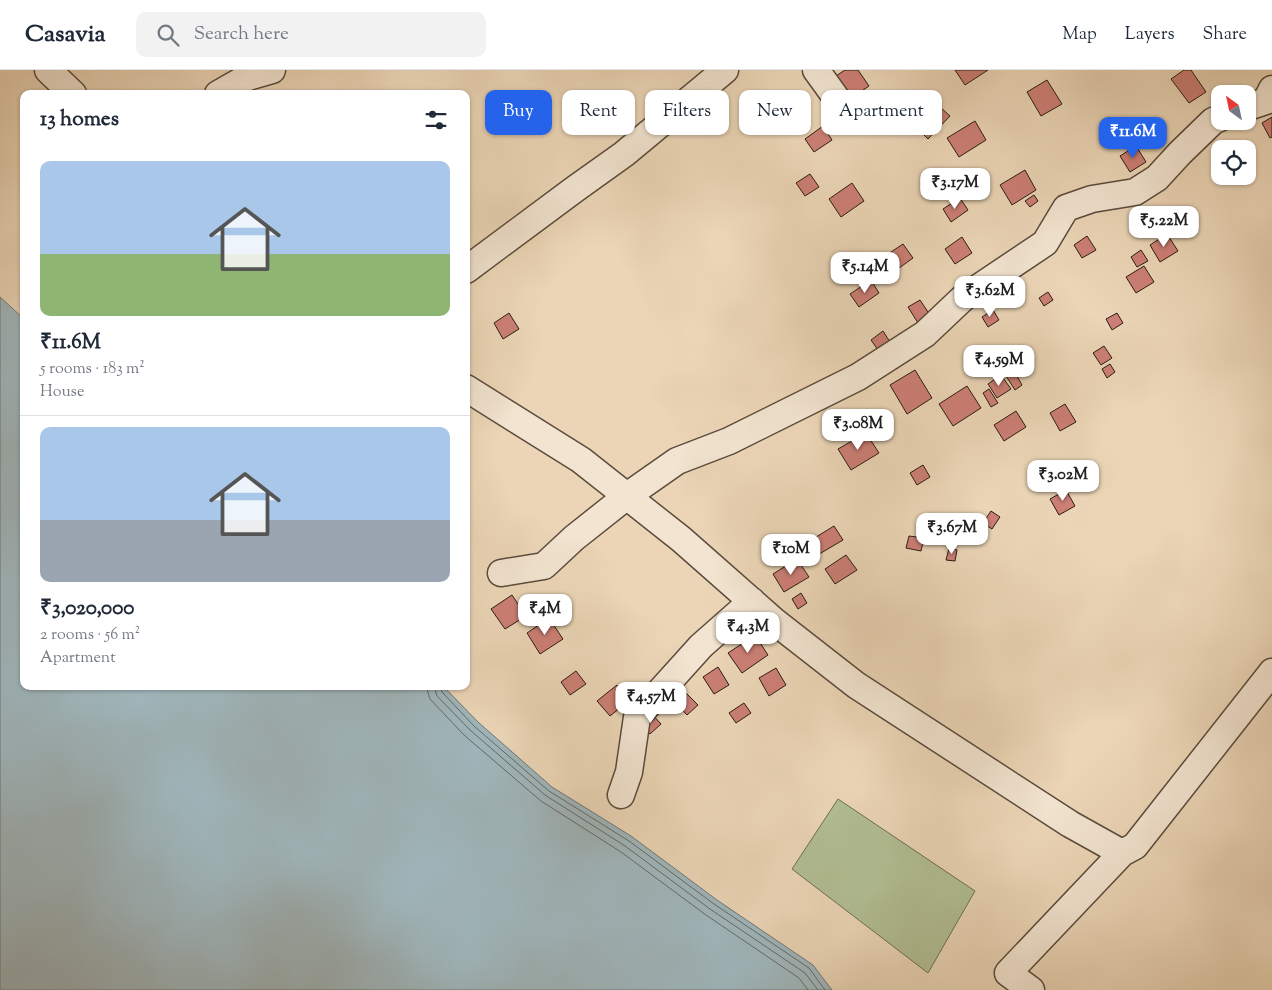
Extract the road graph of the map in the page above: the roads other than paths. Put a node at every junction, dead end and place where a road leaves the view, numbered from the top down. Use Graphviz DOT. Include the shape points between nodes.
graph roads {
  1 [pos="48,70"];
  2 [pos="272,70"];
  3 [pos="725,70"];
  4 [pos="816,70"];
  5 [pos="1272,89"];
  6 [pos="69,90"];
  7 [pos="225,90"];
  8 [pos="830,90"];
  9 [pos="1256,104"];
  10 [pos="1211,124"];
  11 [pos="470,267"];
  12 [pos="470,391"];
  13 [pos="627,496"];
  14 [pos="501,573"];
  15 [pos="752,601"];
  16 [pos="1272,672"];
  17 [pos="621,795"];
  18 [pos="1122,852"];
  19 [pos="1031,990"];
  1 -- 6 [label="street"];
  2 -- 7 [label="street" via="248,77"];
  3 -- 11 [label="street" via="624,154"];
  4 -- 8 [label="street"];
  5 -- 9 [label="street" via="1266,100"];
  10 -- 13 [label="street" via="1157,178 1135,192 1092,199 1066,208 1045,243 963,298 925,334 858,377 729,441 677,461"];
  12 -- 13 [label="street" via="580,460"];
  13 -- 14 [label="street" via="544,566"];
  13 -- 15 [label="street"];
  15 -- 17 [label="street" via="701,646 637,717 629,772"];
  15 -- 18 [label="street" via="856,685 1070,824"];
  16 -- 18 [label="street" via="1135,846"];
  18 -- 19 [label="street" via="1008,973"];
}
